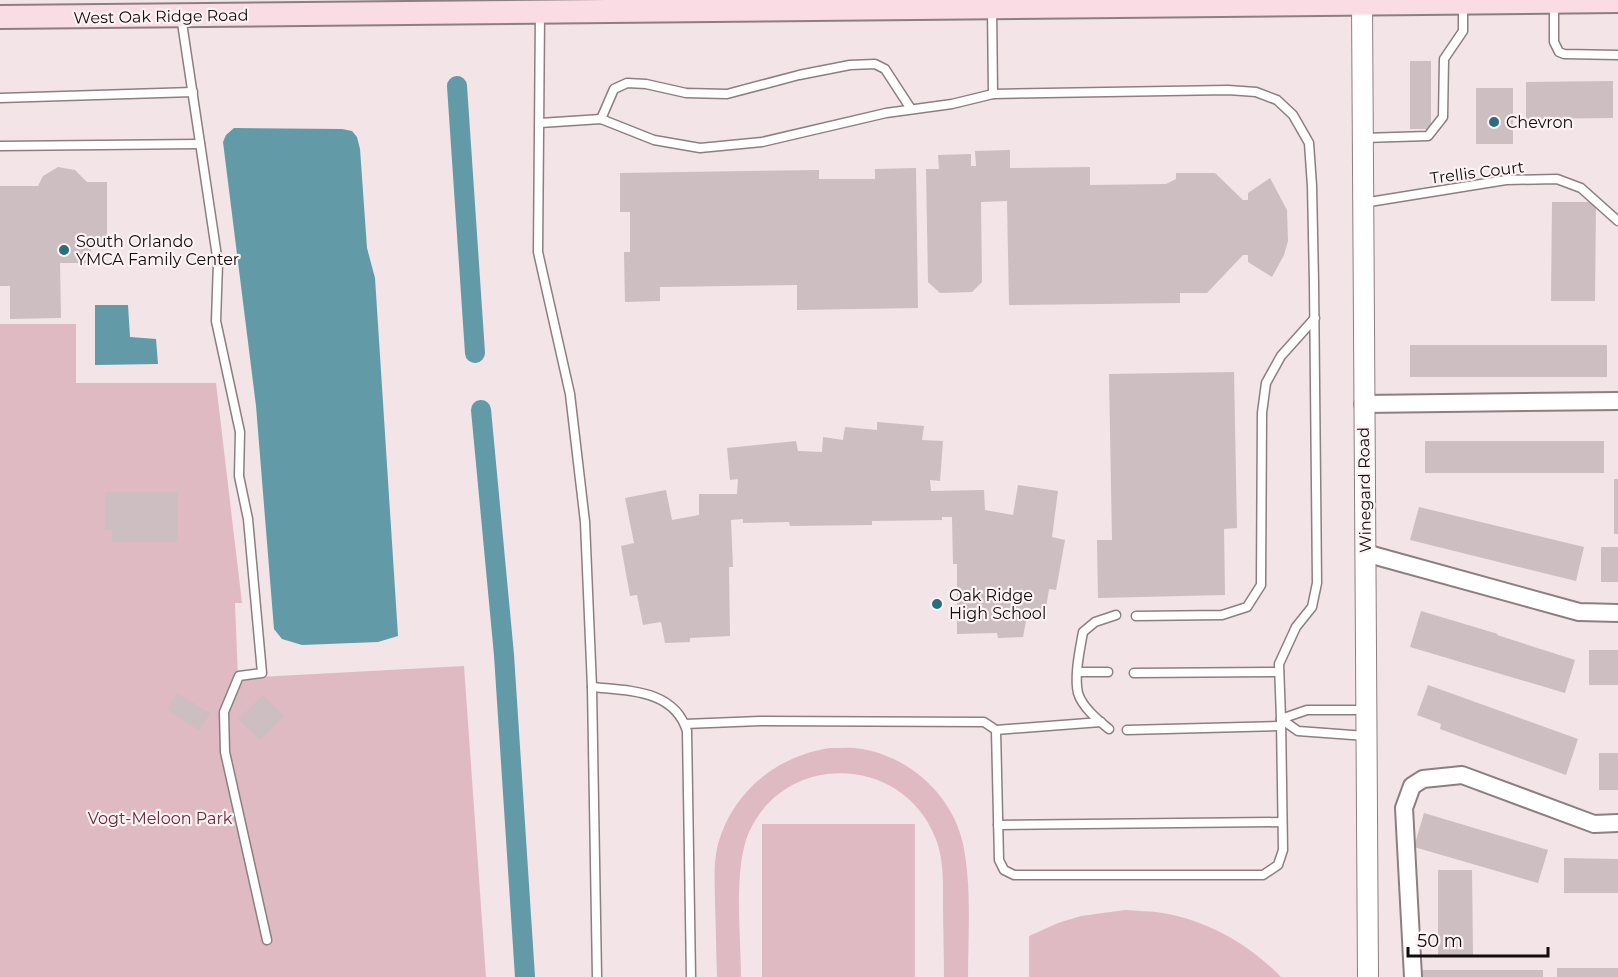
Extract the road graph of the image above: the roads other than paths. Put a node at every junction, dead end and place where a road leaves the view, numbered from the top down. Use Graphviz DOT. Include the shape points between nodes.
graph roads {
  1 [pos="1362,1"];
  2 [pos="1554,1"];
  3 [pos="1618,1"];
  4 [pos="1158,2"];
  5 [pos="1463,2"];
  6 [pos="889,3"];
  7 [pos="475,6"];
  8 [pos="611,6"];
  9 [pos="992,6"];
  10 [pos="77,8"];
  11 [pos="540,12"];
  12 [pos="181,15"];
  13 [pos="0,17"];
  14 [pos="1618,55"];
  15 [pos="193,92"];
  16 [pos="993,94"];
  17 [pos="0,98"];
  18 [pos="911,109"];
  19 [pos="601,119"];
  20 [pos="540,123"];
  21 [pos="1363,138"];
  22 [pos="200,144"];
  23 [pos="0,146"];
  24 [pos="1363,203"];
  25 [pos="1618,221"];
  26 [pos="1315,318"];
  27 [pos="1618,401"];
  28 [pos="1364,404"];
  29 [pos="1365,554"];
  30 [pos="1618,613"];
  31 [pos="1116,615"];
  32 [pos="1136,616"];
  33 [pos="1078,672"];
  34 [pos="1108,672"];
  35 [pos="1279,672"];
  36 [pos="1134,673"];
  37 [pos="592,687"];
  38 [pos="1366,710"];
  39 [pos="1101,722"];
  40 [pos="1281,723"];
  41 [pos="685,724"];
  42 [pos="1108,729"];
  43 [pos="996,730"];
  44 [pos="1127,730"];
  45 [pos="1366,736"];
  46 [pos="1282,822"];
  47 [pos="1618,823"];
  48 [pos="998,825"];
  49 [pos="267,940"];
  50 [pos="597,977"];
  51 [pos="691,977"];
  52 [pos="1368,977"];
  53 [pos="1413,977"];
  1 -- 4 [label="main road, West Oak Ridge Road"];
  1 -- 5 [label="main road, West Oak Ridge Road"];
  1 -- 21 [label="street, Winegard Road"];
  2 -- 3 [label="main road, West Oak Ridge Road"];
  2 -- 5 [label="main road, West Oak Ridge Road"];
  2 -- 14 [label="lane" via="1554,42 1559,52"];
  4 -- 9 [label="main road, West Oak Ridge Road"];
  5 -- 21 [label="lane" via="1463,31 1444,59 1443,117 1428,136"];
  6 -- 8 [label="main road, West Oak Ridge Road"];
  6 -- 9 [label="main road, West Oak Ridge Road"];
  7 -- 11 [label="main road, West Oak Ridge Road"];
  7 -- 12 [label="main road, West Oak Ridge Road"];
  8 -- 11 [label="main road, West Oak Ridge Road"];
  9 -- 16 [label="lane"];
  10 -- 12 [label="main road, West Oak Ridge Road"];
  10 -- 13 [label="main road, West Oak Ridge Road"];
  11 -- 20 [label="lane"];
  12 -- 15 [label="lane"];
  15 -- 17 [label="lane"];
  15 -- 22 [label="lane"];
  16 -- 18 [label="lane"];
  16 -- 26 [label="lane" via="1228,90 1256,92 1276,100 1293,115 1309,143"];
  18 -- 19 [label="lane" via="762,142 700,148 654,140"];
  18 -- 19 [label="lane" via="885,69 875,64 799,75 727,94 686,93 627,83 614,89"];
  19 -- 20 [label="lane"];
  20 -- 37 [label="lane" via="538,252 570,394 576,439 585,522"];
  21 -- 24 [label="street, Winegard Road"];
  22 -- 23 [label="lane"];
  22 -- 49 [label="lane" via="218,263 216,321 240,432 238,476 248,519 262,673 239,676 224,712 225,752"];
  24 -- 25 [label="lane, Trellis Court" via="1506,180 1557,179 1581,188"];
  24 -- 28 [label="street, Winegard Road"];
  26 -- 32 [label="lane" via="1281,356 1266,383 1262,413 1261,585 1247,607 1222,615"];
  26 -- 35 [label="lane" via="1317,583 1312,607 1296,627"];
  27 -- 28 [label="street"];
  28 -- 29 [label="street, Winegard Road"];
  29 -- 30 [label="street" via="1579,612"];
  29 -- 38 [label="street, Winegard Road"];
  31 -- 33 [label="lane" via="1095,622 1083,632"];
  33 -- 34 [label="lane"];
  33 -- 39 [label="lane" via="1078,694"];
  35 -- 36 [label="lane"];
  35 -- 40 [label="lane"];
  37 -- 41 [label="lane" via="658,698 674,707"];
  37 -- 50 [label="lane"];
  38 -- 40 [label="lane" via="1307,710"];
  38 -- 45 [label="street, Winegard Road"];
  39 -- 42 [label="lane"];
  39 -- 43 [label="lane"];
  40 -- 44 [label="lane"];
  40 -- 45 [label="lane" via="1298,731"];
  40 -- 46 [label="lane"];
  41 -- 43 [label="lane" via="984,722"];
  41 -- 51 [label="lane"];
  43 -- 48 [label="lane"];
  45 -- 52 [label="street, Winegard Road"];
  46 -- 48 [label="lane"];
  46 -- 48 [label="lane" via="1278,866 1263,875 1014,875 1004,870 999,860"];
  47 -- 53 [label="street" via="1594,824 1462,775 1423,779 1412,786 1404,808"];
}
